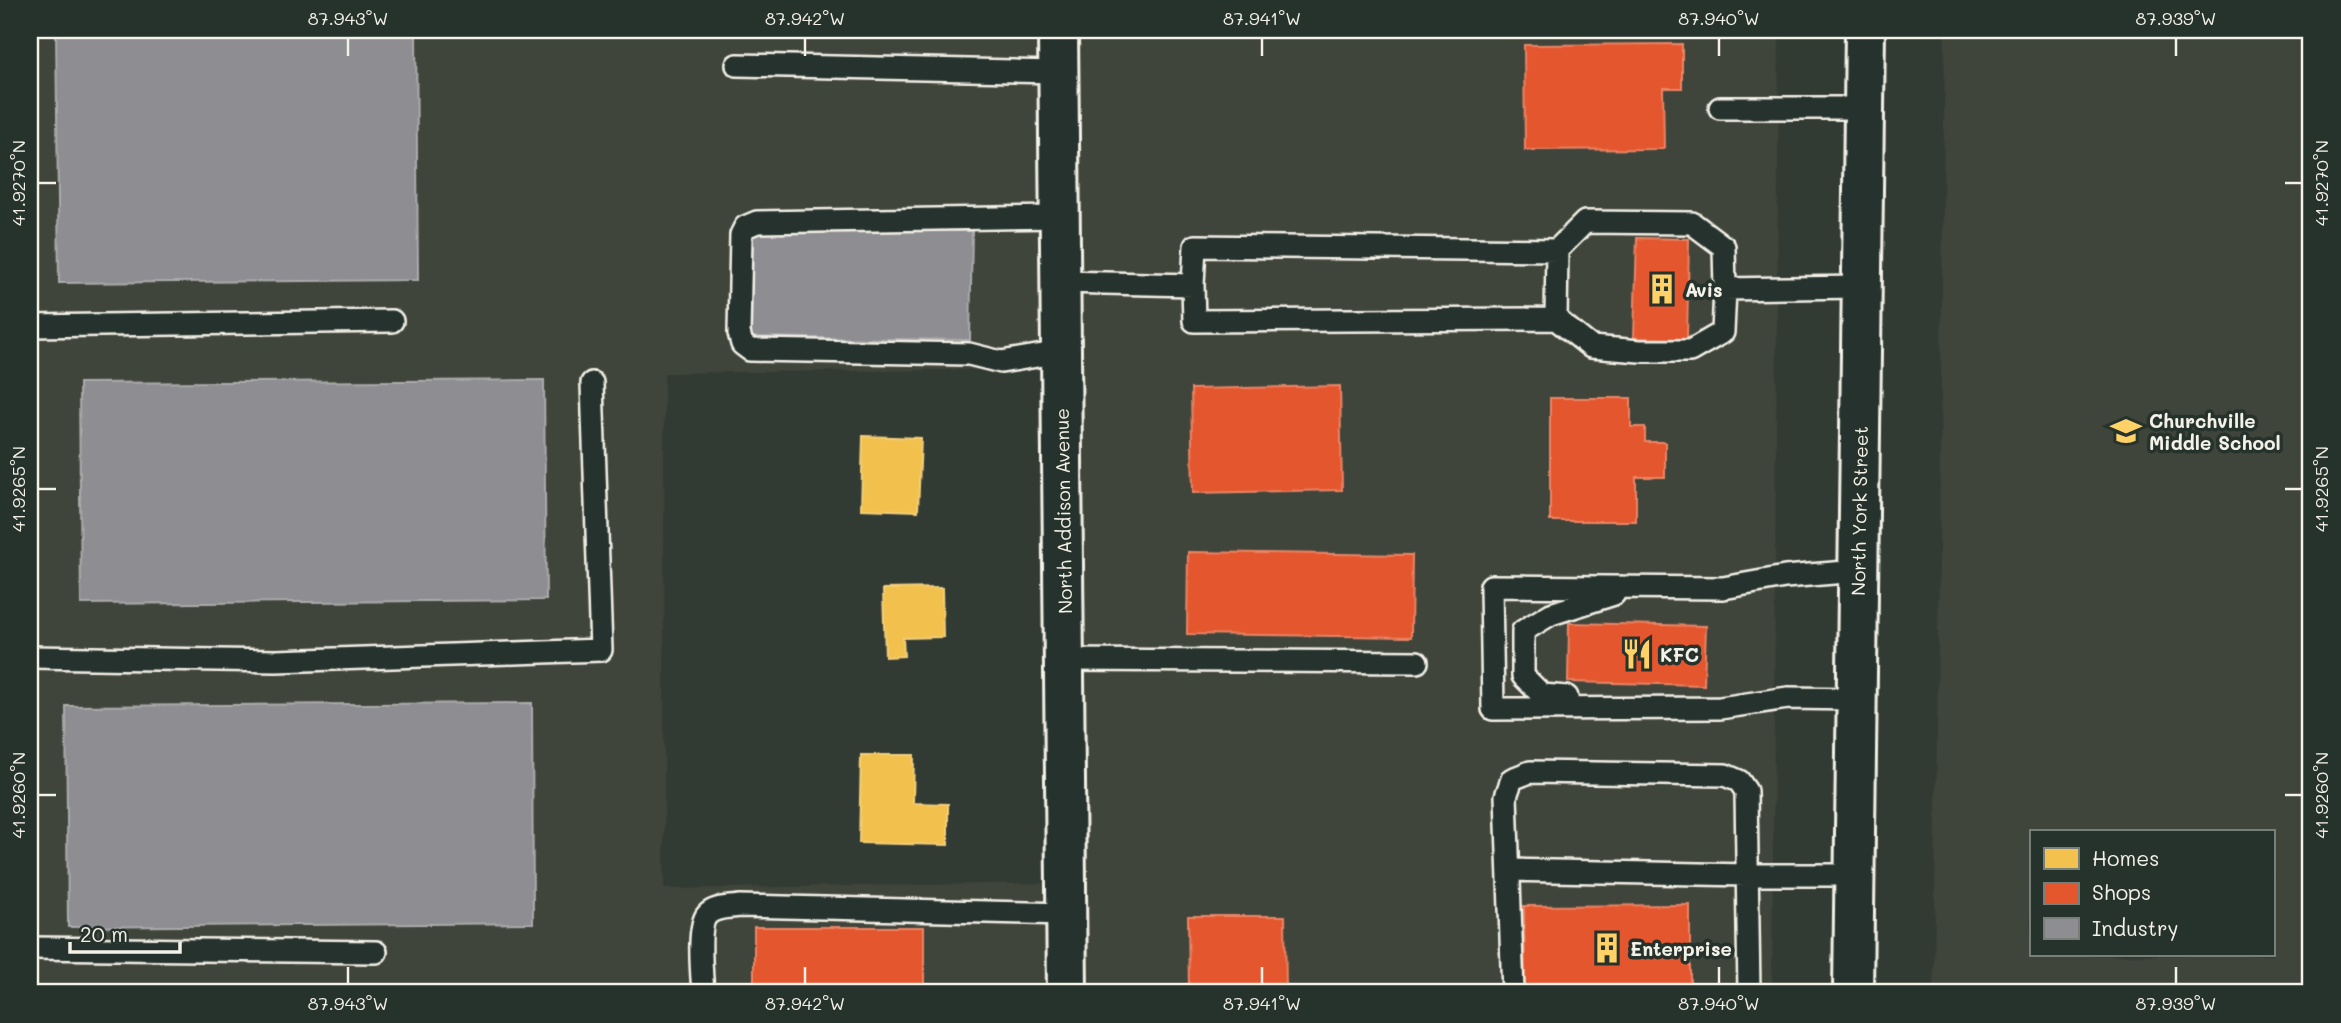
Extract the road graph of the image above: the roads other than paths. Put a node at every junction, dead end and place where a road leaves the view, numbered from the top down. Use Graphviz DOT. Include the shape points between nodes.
graph roads {
  1 [pos="1058,30"];
  2 [pos="1865,30"];
  3 [pos="737,65"];
  4 [pos="1058,72"];
  5 [pos="1720,108"];
  6 [pos="1864,108"];
  7 [pos="1059,217"];
  8 [pos="1557,250"];
  9 [pos="1060,282"];
  10 [pos="1193,285"];
  11 [pos="1862,286"];
  12 [pos="1725,289"];
  13 [pos="1556,319"];
  14 [pos="392,321"];
  15 [pos="30,326"];
  16 [pos="1061,352"];
  17 [pos="592,383"];
  18 [pos="1858,570"];
  19 [pos="1632,588"];
  20 [pos="30,657"];
  21 [pos="1064,660"];
  22 [pos="1417,662"];
  23 [pos="1857,699"];
  24 [pos="1720,708"];
  25 [pos="1509,870"];
  26 [pos="1747,875"];
  27 [pos="1855,875"];
  28 [pos="1066,914"];
  29 [pos="30,948"];
  30 [pos="376,952"];
  31 [pos="703,993"];
  32 [pos="1067,993"];
  33 [pos="1513,993"];
  34 [pos="1749,993"];
  35 [pos="1853,993"];
  1 -- 4 [label="street, North Addison Avenue"];
  2 -- 6 [label="street, North York Street"];
  3 -- 4 [label="lane"];
  4 -- 7 [label="street, North Addison Avenue"];
  5 -- 6 [label="lane"];
  6 -- 11 [label="street, North York Street"];
  7 -- 9 [label="street, North Addison Avenue"];
  7 -- 16 [label="lane" via="757,222 741,234 739,333 750,350 969,354 1002,362"];
  8 -- 10 [label="lane" via="1195,246"];
  8 -- 12 [label="lane" via="1585,222 1692,223 1724,247"];
  8 -- 13 [label="lane"];
  9 -- 10 [label="lane"];
  9 -- 16 [label="street, North Addison Avenue"];
  10 -- 13 [label="lane" via="1194,321"];
  11 -- 12 [label="lane"];
  11 -- 18 [label="street, North York Street"];
  12 -- 13 [label="lane" via="1723,332 1690,351 1591,347"];
  14 -- 15 [label="lane"];
  16 -- 21 [label="street, North Addison Avenue"];
  17 -- 20 [label="lane" via="601,650 276,661"];
  18 -- 19 [label="lane" via="1723,588"];
  18 -- 23 [label="street, North York Street"];
  19 -- 24 [label="lane" via="1551,614 1523,631 1523,676 1542,695"];
  19 -- 24 [label="lane" via="1491,586 1493,709"];
  21 -- 22 [label="lane"];
  21 -- 28 [label="street, North Addison Avenue"];
  23 -- 24 [label="lane" via="1788,698"];
  23 -- 27 [label="street, North York Street"];
  25 -- 26 [label="lane"];
  25 -- 26 [label="lane" via="1507,796 1512,779 1530,772 1725,775 1739,781 1745,791"];
  25 -- 33 [label="lane"];
  26 -- 27 [label="lane"];
  26 -- 34 [label="lane"];
  27 -- 35 [label="street, North York Street"];
  28 -- 31 [label="lane" via="715,909 705,916 702,930"];
  28 -- 32 [label="street, North Addison Avenue"];
  29 -- 30 [label="lane"];
}
